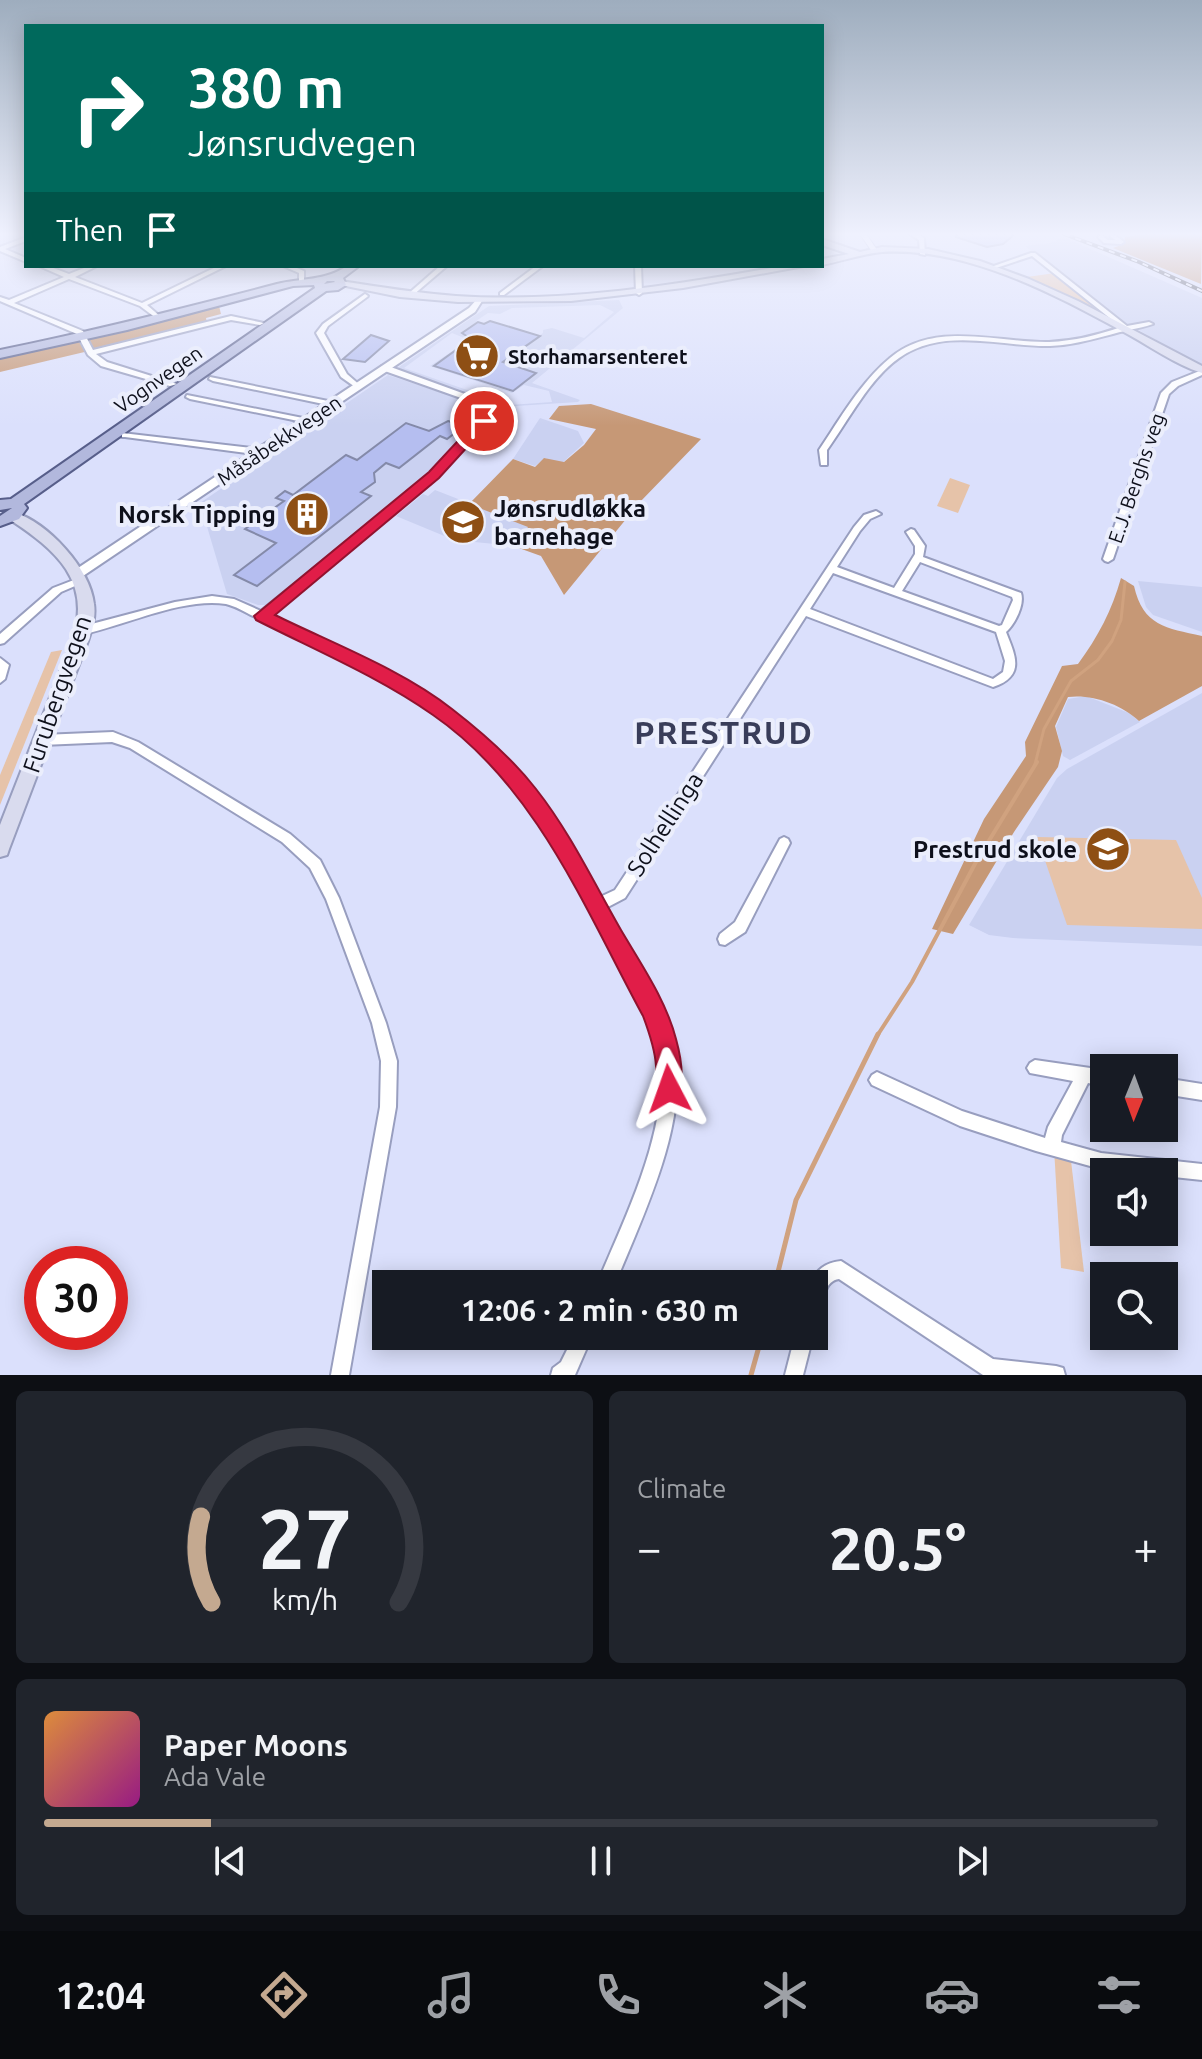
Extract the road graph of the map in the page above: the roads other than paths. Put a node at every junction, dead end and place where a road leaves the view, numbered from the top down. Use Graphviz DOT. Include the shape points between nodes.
graph roads {
  1 [pos="124,298"];
  2 [pos="156,298"];
  3 [pos="238,298"];
  4 [pos="303,298"];
  5 [pos="362,298"];
  6 [pos="446,298"];
  7 [pos="587,298"];
  8 [pos="1059,298"];
  9 [pos="1087,298"];
  10 [pos="478,301"];
  11 [pos="3,303"];
  12 [pos="142,305"];
  13 [pos="160,319"];
  14 [pos="260,323"];
  15 [pos="1149,324"];
  16 [pos="1124,329"];
  17 [pos="83,337"];
  18 [pos="91,353"];
  19 [pos="0,354"];
  20 [pos="385,368"];
  21 [pos="1202,371"];
  22 [pos="213,379"];
  23 [pos="173,384"];
  24 [pos="358,387"];
  25 [pos="190,397"];
  26 [pos="333,404"];
  27 [pos="308,421"];
  28 [pos="125,435"];
  29 [pos="261,452"];
  30 [pos="824,463"];
  31 [pos="7,511"];
  32 [pos="876,514"];
  33 [pos="911,532"];
  34 [pos="917,558"];
  35 [pos="1108,559"];
  36 [pos="832,569"];
  37 [pos="78,578"];
  38 [pos="897,591"];
  39 [pos="804,611"];
  40 [pos="262,616"];
  41 [pos="84,630"];
  42 [pos="1000,630"];
  43 [pos="0,640"];
  44 [pos="0,662"];
  45 [pos="0,679"];
  46 [pos="42,740"];
  47 [pos="784,843"];
  48 [pos="0,849"];
  49 [pos="596,906"];
  50 [pos="725,939"];
  51 [pos="1035,1068"];
  52 [pos="1084,1076"];
  53 [pos="1090,1077"];
  54 [pos="877,1080"];
  55 [pos="1178,1088"];
  56 [pos="1202,1092"];
  57 [pos="1052,1147"];
  58 [pos="1202,1172"];
  59 [pos="611,1270"];
  60 [pos="828,1272"];
  61 [pos="577,1350"];
  62 [pos="800,1350"];
  63 [pos="340,1375"];
  64 [pos="560,1375"];
  65 [pos="794,1375"];
  66 [pos="1056,1375"];
  1 -- 12 [label="street"];
  2 -- 12 [label="street"];
  3 -- 13 [label="main road"];
  4 -- 31 [label="main road, Vognvegen"];
  5 -- 24 [label="street" via="320,333 349,382"];
  6 -- 10 [label="main road"];
  7 -- 10 [label="main road"];
  8 -- 16 [label="main road"];
  9 -- 16 [label="street"];
  10 -- 20 [label="street, Måsåbekkvegen"];
  11 -- 17 [label="street"];
  12 -- 13 [label="street"];
  13 -- 17 [label="main road"];
  14 -- 18 [label="street" via="231,318"];
  15 -- 16 [label="street"];
  16 -- 21 [label="main road"];
  16 -- 30 [label="street" via="1046,344 940,340 901,352 823,450"];
  17 -- 18 [label="street"];
  17 -- 19 [label="main road"];
  18 -- 23 [label="street" via="104,364"];
  20 -- 24 [label="street, Måsåbekkvegen"];
  20 -- 40 [label="street" via="481,403 486,417 434,475"];
  21 -- 35 [label="street, E.J. Berghs veg" via="1165,393"];
  22 -- 26 [label="street"];
  24 -- 26 [label="street, Måsåbekkvegen"];
  25 -- 27 [label="street"];
  26 -- 27 [label="street, Måsåbekkvegen"];
  27 -- 29 [label="street, Måsåbekkvegen"];
  28 -- 29 [label="street"];
  29 -- 37 [label="street, Måsåbekkvegen"];
  31 -- 37 [label="main road, Furubergvegen" via="45,538"];
  32 -- 36 [label="street, Solhellinga" via="857,529"];
  33 -- 34 [label="street" via="920,546"];
  34 -- 38 [label="street"];
  34 -- 42 [label="street" via="1017,595 1006,627"];
  36 -- 38 [label="street"];
  36 -- 39 [label="street, Solhellinga"];
  37 -- 41 [label="main road, Furubergvegen" via="88,605"];
  37 -- 43 [label="street"];
  38 -- 42 [label="street"];
  39 -- 42 [label="street" via="988,682 1003,680 1011,669"];
  39 -- 49 [label="street, Solhellinga" via="620,894"];
  40 -- 41 [label="street" via="230,601 203,599"];
  40 -- 49 [label="street" via="408,689 474,737 529,795"];
  41 -- 46 [label="main road, Furubergvegen"];
  44 -- 45 [label="street"];
  46 -- 48 [label="main road, Furubergvegen"];
  46 -- 63 [label="street" via="113,737 134,745 301,848 322,873 379,1023 390,1078"];
  47 -- 50 [label="street" via="740,927"];
  49 -- 59 [label="street" via="652,1009 669,1066 666,1121"];
  51 -- 52 [label="street"];
  52 -- 53 [label="street"];
  52 -- 57 [label="street"];
  54 -- 57 [label="street" via="960,1118"];
  55 -- 56 [label="street"];
  57 -- 58 [label="street" via="1101,1161"];
  60 -- 66 [label="street" via="841,1270 990,1368"];
  61 -- 64 [label="street"];
  62 -- 65 [label="street"];
}
